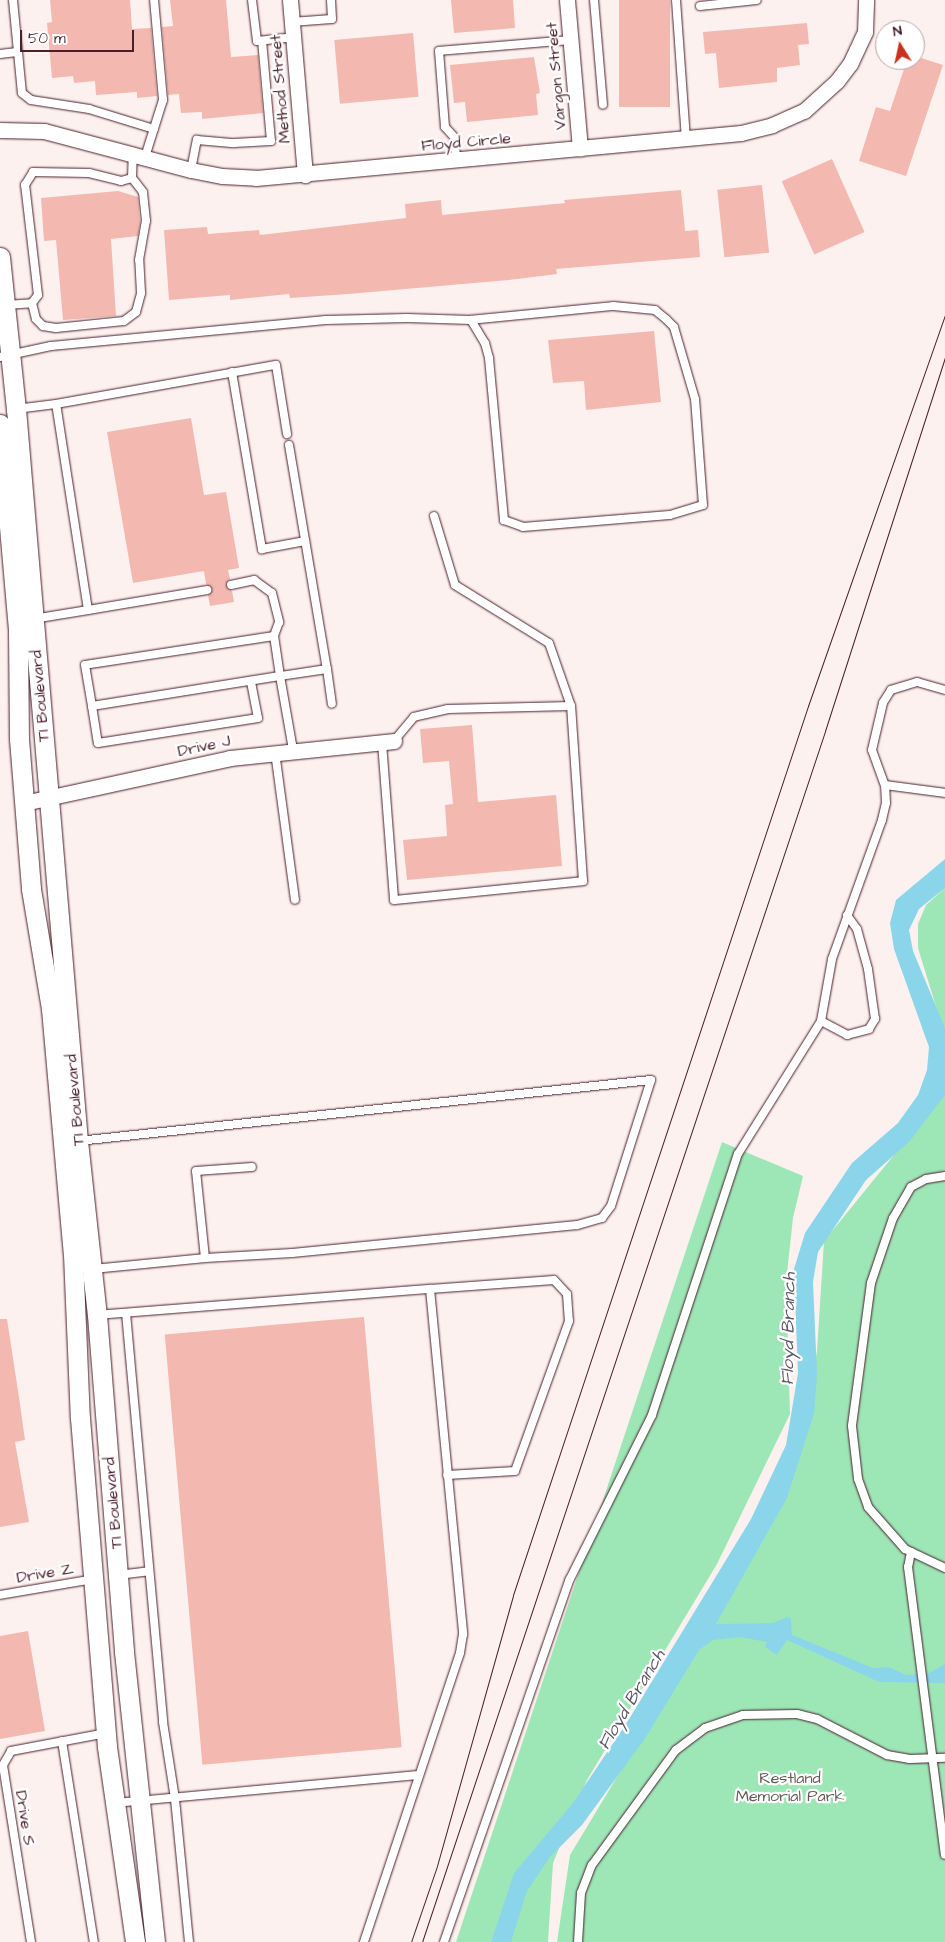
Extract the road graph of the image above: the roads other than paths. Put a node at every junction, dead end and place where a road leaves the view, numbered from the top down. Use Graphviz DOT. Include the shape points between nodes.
graph roads {
  1 [pos="13,0"];
  2 [pos="154,0"];
  3 [pos="252,0"];
  4 [pos="290,0"];
  5 [pos="331,0"];
  6 [pos="567,0"];
  7 [pos="594,0"];
  8 [pos="676,0"];
  9 [pos="757,0"];
  10 [pos="866,0"];
  11 [pos="700,6"];
  12 [pos="292,30"];
  13 [pos="570,40"];
  14 [pos="262,41"];
  15 [pos="18,52"];
  16 [pos="0,54"];
  17 [pos="603,105"];
  18 [pos="154,129"];
  19 [pos="0,130"];
  20 [pos="686,138"];
  21 [pos="580,148"];
  22 [pos="139,155"];
  23 [pos="456,160"];
  24 [pos="191,170"];
  25 [pos="305,175"];
  26 [pos="132,178"];
  27 [pos="0,257"];
  28 [pos="32,303"];
  29 [pos="6,305"];
  30 [pos="471,320"];
  31 [pos="6,357"];
  32 [pos="232,372"];
  33 [pos="56,404"];
  34 [pos="16,409"];
  35 [pos="0,424"];
  36 [pos="287,434"];
  37 [pos="290,445"];
  38 [pos="434,516"];
  39 [pos="305,541"];
  40 [pos="231,585"];
  41 [pos="207,590"];
  42 [pos="88,610"];
  43 [pos="33,619"];
  44 [pos="274,636"];
  45 [pos="327,669"];
  46 [pos="280,676"];
  47 [pos="251,681"];
  48 [pos="945,690"];
  49 [pos="332,704"];
  50 [pos="92,706"];
  51 [pos="571,706"];
  52 [pos="388,742"];
  53 [pos="292,750"];
  54 [pos="275,752"];
  55 [pos="885,785"];
  56 [pos="945,793"];
  57 [pos="49,798"];
  58 [pos="24,803"];
  59 [pos="295,900"];
  60 [pos="847,915"];
  61 [pos="820,1021"];
  62 [pos="78,1141"];
  63 [pos="252,1167"];
  64 [pos="945,1176"];
  65 [pos="205,1258"];
  66 [pos="91,1269"];
  67 [pos="430,1289"];
  68 [pos="126,1313"];
  69 [pos="97,1315"];
  70 [pos="447,1475"];
  71 [pos="911,1552"];
  72 [pos="945,1568"];
  73 [pos="149,1571"];
  74 [pos="118,1575"];
  75 [pos="94,1578"];
  76 [pos="0,1595"];
  77 [pos="106,1733"];
  78 [pos="62,1741"];
  79 [pos="932,1758"];
  80 [pos="945,1758"];
  81 [pos="417,1775"];
  82 [pos="175,1799"];
  83 [pos="141,1800"];
  84 [pos="113,1803"];
  85 [pos="945,1855"];
  86 [pos="31,1942"];
  87 [pos="94,1942"];
  88 [pos="134,1942"];
  89 [pos="155,1942"];
  90 [pos="189,1942"];
  91 [pos="364,1942"];
  92 [pos="444,1942"];
  93 [pos="578,1942"];
  1 -- 15 [label="lane"];
  2 -- 18 [label="lane" via="163,100"];
  3 -- 14 [label="lane" via="256,41"];
  4 -- 12 [label="street, Method Street"];
  5 -- 12 [label="lane" via="332,19"];
  6 -- 13 [label="street, Vargon Street"];
  7 -- 17 [label="lane"];
  8 -- 20 [label="lane"];
  9 -- 11 [label="lane"];
  10 -- 20 [label="street, Floyd Circle" via="865,32 859,48 837,81 817,102 772,125 741,133"];
  12 -- 14 [label="lane"];
  12 -- 25 [label="street, Method Street"];
  13 -- 21 [label="street, Vargon Street"];
  13 -- 23 [label="lane" via="439,51 446,127 455,138"];
  14 -- 24 [label="lane" via="271,141 197,140"];
  15 -- 16 [label="lane"];
  15 -- 18 [label="lane" via="22,93 31,100 89,109"];
  18 -- 22 [label="lane"];
  19 -- 22 [label="street, Floyd Circle" via="44,131"];
  20 -- 21 [label="street, Floyd Circle"];
  21 -- 23 [label="street, Floyd Circle"];
  22 -- 24 [label="street, Floyd Circle"];
  22 -- 26 [label="lane"];
  23 -- 25 [label="street, Floyd Circle"];
  24 -- 25 [label="street, Floyd Circle" via="256,178"];
  26 -- 28 [label="lane" via="121,182 89,173 34,172 25,185 38,294"];
  26 -- 28 [label="lane" via="143,192 146,222 139,260 141,293 136,312 124,321 56,328 43,326 36,320"];
  27 -- 29 [label="street, TI Boulevard"];
  28 -- 29 [label="lane"];
  29 -- 31 [label="street, TI Boulevard"];
  30 -- 30 [label="lane" via="614,306 655,310 666,318 674,327 695,399 703,505 670,515 523,527 504,520 489,358 485,343"];
  30 -- 31 [label="lane" via="326,320 51,346"];
  31 -- 34 [label="street, TI Boulevard"];
  32 -- 33 [label="lane"];
  32 -- 36 [label="lane" via="276,365"];
  32 -- 39 [label="lane" via="262,549"];
  33 -- 34 [label="lane"];
  33 -- 42 [label="lane"];
  34 -- 43 [label="street, TI Boulevard"];
  35 -- 58 [label="street, TI Boulevard" via="18,629 19,739"];
  37 -- 39 [label="lane"];
  38 -- 51 [label="lane" via="455,585 549,643"];
  39 -- 45 [label="lane"];
  40 -- 44 [label="lane" via="254,580 272,594 279,622"];
  41 -- 42 [label="lane"];
  42 -- 43 [label="lane"];
  43 -- 57 [label="street, TI Boulevard"];
  44 -- 46 [label="lane"];
  44 -- 50 [label="lane" via="85,665"];
  45 -- 46 [label="lane"];
  45 -- 49 [label="lane"];
  46 -- 47 [label="lane"];
  46 -- 53 [label="lane"];
  47 -- 50 [label="lane"];
  47 -- 50 [label="lane" via="258,718 145,736 98,743"];
  48 -- 55 [label="lane" via="917,682 891,690 887,696 872,750"];
  51 -- 52 [label="lane" via="448,709 414,717"];
  51 -- 52 [label="lane" via="583,881 394,900"];
  52 -- 53 [label="street, Drive J"];
  53 -- 54 [label="street, Drive J"];
  54 -- 57 [label="street, Drive J" via="230,758"];
  54 -- 59 [label="lane"];
  55 -- 56 [label="lane"];
  55 -- 60 [label="lane" via="886,803 882,820"];
  57 -- 58 [label="street, Drive J"];
  57 -- 62 [label="street, TI Boulevard"];
  58 -- 75 [label="street, TI Boulevard" via="31,889 51,1010 73,1254 80,1418"];
  60 -- 61 [label="lane" via="832,959"];
  60 -- 61 [label="lane" via="857,929 868,970 875,1019 869,1029 847,1035"];
  61 -- 92 [label="lane" via="738,1154 652,1415 570,1579"];
  62 -- 65 [label="lane" via="651,1080 611,1206 602,1218 577,1225 292,1253"];
  62 -- 66 [label="street, TI Boulevard"];
  63 -- 65 [label="lane" via="196,1171"];
  64 -- 71 [label="lane" via="926,1179 911,1187 893,1218 871,1282 854,1404 853,1454 861,1490 874,1515"];
  65 -- 66 [label="lane"];
  66 -- 69 [label="street, TI Boulevard"];
  67 -- 68 [label="lane"];
  67 -- 70 [label="lane"];
  67 -- 70 [label="lane" via="554,1280 567,1294 569,1321 515,1471"];
  68 -- 69 [label="lane"];
  68 -- 73 [label="lane"];
  69 -- 74 [label="street, TI Boulevard"];
  70 -- 81 [label="lane" via="463,1634 460,1653"];
  71 -- 72 [label="lane"];
  71 -- 79 [label="lane" via="908,1567"];
  73 -- 74 [label="lane"];
  73 -- 82 [label="lane" via="163,1722"];
  74 -- 75 [label="street"];
  74 -- 83 [label="street, TI Boulevard"];
  75 -- 76 [label="lane, Drive Z"];
  75 -- 77 [label="street, TI Boulevard"];
  77 -- 78 [label="lane, Drive S"];
  77 -- 84 [label="street, TI Boulevard"];
  78 -- 86 [label="lane, Drive S" via="11,1750 3,1765"];
  78 -- 87 [label="lane"];
  79 -- 80 [label="lane"];
  79 -- 85 [label="lane"];
  79 -- 93 [label="lane" via="886,1756 817,1719 797,1714 744,1715 704,1728 676,1750 595,1860 580,1893"];
  81 -- 82 [label="lane"];
  81 -- 91 [label="lane"];
  82 -- 83 [label="lane"];
  82 -- 90 [label="lane"];
  83 -- 84 [label="lane"];
  83 -- 89 [label="street, TI Boulevard"];
  84 -- 88 [label="street, TI Boulevard"];
}
